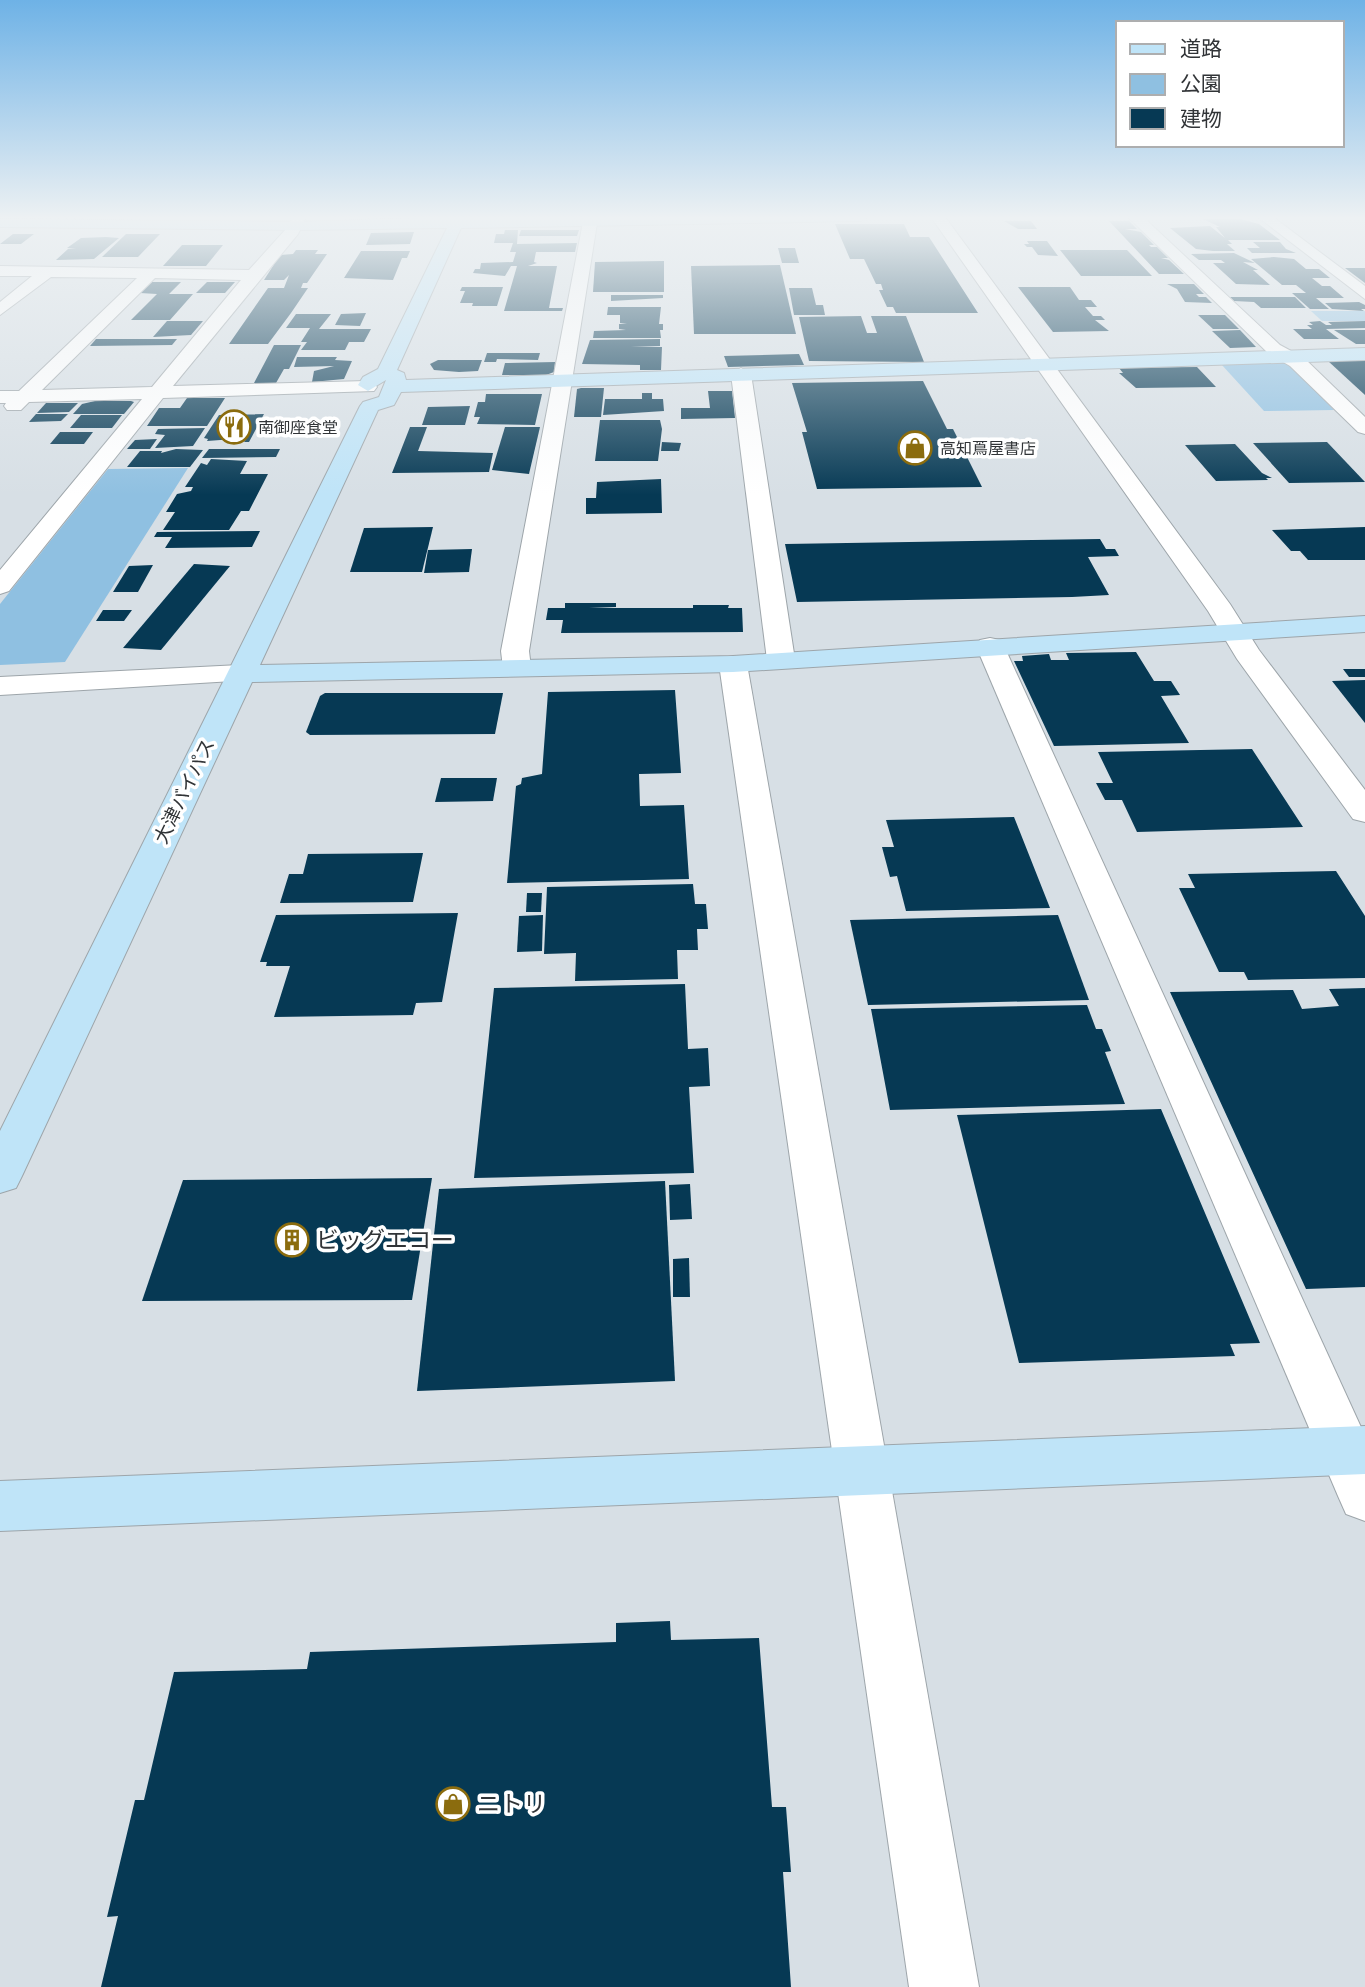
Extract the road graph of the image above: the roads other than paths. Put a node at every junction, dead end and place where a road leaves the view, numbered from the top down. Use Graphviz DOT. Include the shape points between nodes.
graph roads {
  1 [pos="113,310"];
  2 [pos="225,310"];
  3 [pos="416,310"];
  4 [pos="576,310"];
  5 [pos="1003,310"];
  6 [pos="1233,310"];
  7 [pos="1365,354"];
  8 [pos="1287,357"];
  9 [pos="1042,365"];
  10 [pos="741,374"];
  11 [pos="565,379"];
  12 [pos="379,388"];
  13 [pos="157,393"];
  14 [pos="0,397"];
  15 [pos="24,397"];
  16 [pos="0,420"];
  17 [pos="1365,428"];
  18 [pos="0,586"];
  19 [pos="1365,624"];
  20 [pos="1234,631"];
  21 [pos="990,646"];
  22 [pos="781,660"];
  23 [pos="733,664"];
  24 [pos="517,668"];
  25 [pos="240,674"];
  26 [pos="0,686"];
  27 [pos="1365,812"];
  28 [pos="0,1176"];
  29 [pos="1358,1466"];
  30 [pos="862,1471"];
  31 [pos="0,1506"];
  32 [pos="944,1987"];
  1 -- 15 [label="street"];
  2 -- 13 [label="street"];
  3 -- 12 [label="street, 大津バイパス"];
  4 -- 11 [label="street"];
  5 -- 9 [label="street"];
  6 -- 8 [label="street"];
  7 -- 8 [label="street"];
  8 -- 9 [label="street"];
  8 -- 17 [label="street"];
  9 -- 10 [label="street"];
  9 -- 20 [label="street"];
  10 -- 11 [label="street"];
  10 -- 22 [label="street"];
  11 -- 12 [label="street"];
  11 -- 24 [label="street" via="515,651"];
  12 -- 13 [label="street"];
  12 -- 25 [label="street, 大津バイパス"];
  13 -- 15 [label="street"];
  13 -- 18 [label="street"];
  14 -- 15 [label="street"];
  15 -- 16 [label="street"];
  19 -- 20 [label="street"];
  20 -- 21 [label="street"];
  20 -- 27 [label="street"];
  21 -- 22 [label="street"];
  21 -- 29 [label="street"];
  22 -- 23 [label="street"];
  23 -- 24 [label="street"];
  23 -- 30 [label="street"];
  24 -- 25 [label="street"];
  25 -- 26 [label="street"];
  25 -- 28 [label="street, 大津バイパス"];
  29 -- 30 [label="street"];
  30 -- 31 [label="street"];
  30 -- 32 [label="street"];
}
